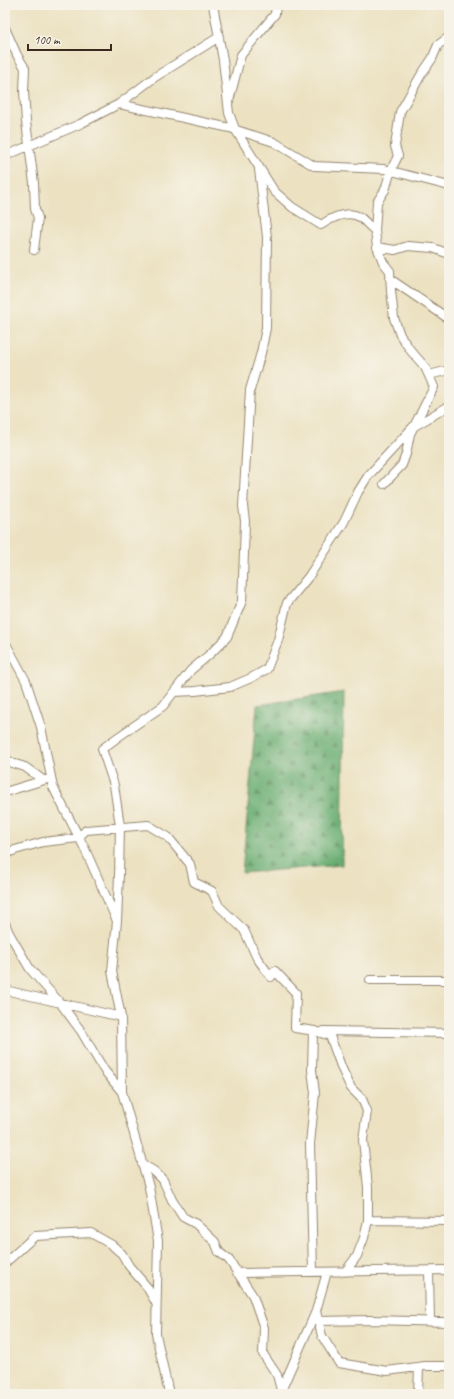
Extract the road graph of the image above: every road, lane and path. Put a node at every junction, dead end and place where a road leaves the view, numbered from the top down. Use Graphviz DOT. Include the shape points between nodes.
graph roads {
  1 [pos="213,5"];
  2 [pos="284,5"];
  3 [pos="276,9"];
  4 [pos="5,28"];
  5 [pos="449,37"];
  6 [pos="219,38"];
  7 [pos="119,104"];
  8 [pos="228,105"];
  9 [pos="234,129"];
  10 [pos="29,146"];
  11 [pos="5,156"];
  12 [pos="259,168"];
  13 [pos="391,170"];
  14 [pos="449,186"];
  15 [pos="375,231"];
  16 [pos="377,247"];
  17 [pos="34,250"];
  18 [pos="449,254"];
  19 [pos="390,279"];
  20 [pos="448,318"];
  21 [pos="449,370"];
  22 [pos="429,375"];
  23 [pos="449,406"];
  24 [pos="413,427"];
  25 [pos="384,484"];
  26 [pos="5,642"];
  27 [pos="174,692"];
  28 [pos="5,758"];
  29 [pos="51,778"];
  30 [pos="43,780"];
  31 [pos="5,792"];
  32 [pos="120,826"];
  33 [pos="78,838"];
  34 [pos="5,854"];
  35 [pos="117,920"];
  36 [pos="5,923"];
  37 [pos="370,980"];
  38 [pos="449,980"];
  39 [pos="5,990"];
  40 [pos="61,1004"];
  41 [pos="121,1017"];
  42 [pos="291,1032"];
  43 [pos="314,1032"];
  44 [pos="449,1033"];
  45 [pos="122,1092"];
  46 [pos="142,1164"];
  47 [pos="368,1220"];
  48 [pos="449,1221"];
  49 [pos="5,1263"];
  50 [pos="449,1270"];
  51 [pos="429,1271"];
  52 [pos="313,1272"];
  53 [pos="327,1272"];
  54 [pos="345,1272"];
  55 [pos="237,1273"];
  56 [pos="157,1303"];
  57 [pos="316,1311"];
  58 [pos="318,1321"];
  59 [pos="430,1321"];
  60 [pos="449,1322"];
  61 [pos="449,1366"];
  62 [pos="419,1367"];
  63 [pos="280,1392"];
  64 [pos="169,1394"];
  65 [pos="418,1394"];
  1 -- 6 [label="street"];
  2 -- 3 [label="street"];
  3 -- 8 [label="street" via="241,55"];
  4 -- 10 [label="street" via="25,68 24,90"];
  5 -- 13 [label="street" via="438,45 400,112 395,146 398,156"];
  6 -- 7 [label="street" via="155,77"];
  6 -- 8 [label="street"];
  7 -- 9 [label="street"];
  7 -- 10 [label="street"];
  8 -- 9 [label="street"];
  9 -- 12 [label="street"];
  9 -- 13 [label="street" via="274,142 314,166"];
  10 -- 11 [label="street"];
  10 -- 17 [label="street" via="38,218"];
  12 -- 15 [label="street" via="274,191 292,207 321,225 332,217 349,214 360,217"];
  12 -- 27 [label="street" via="267,237 266,328 250,390 243,506 245,521 242,601 227,636 191,670"];
  13 -- 14 [label="street"];
  13 -- 15 [label="street" via="385,190 377,202"];
  15 -- 16 [label="street"];
  16 -- 18 [label="street" via="395,250 408,246 434,248"];
  16 -- 19 [label="street" via="383,262 390,270"];
  19 -- 20 [label="street"];
  19 -- 22 [label="street" via="394,318 400,335"];
  21 -- 22 [label="street"];
  22 -- 24 [label="street" via="434,387"];
  23 -- 24 [label="street"];
  24 -- 25 [label="street" via="402,465"];
  24 -- 27 [label="street" via="368,476 344,522 309,576 287,603 278,640 267,668 230,687"];
  26 -- 29 [label="street" via="26,681 41,727"];
  27 -- 32 [label="street" via="163,706 102,749 114,785"];
  28 -- 30 [label="street" via="25,767"];
  29 -- 30 [label="street"];
  29 -- 33 [label="street"];
  30 -- 31 [label="street"];
  32 -- 33 [label="street" via="86,830"];
  32 -- 35 [label="street"];
  32 -- 43 [label="street" via="148,825 168,837 190,864 194,882 212,891 219,906 244,930 257,958 271,977 275,972 296,993 295,1028"];
  33 -- 34 [label="street" via="43,842"];
  33 -- 35 [label="street"];
  35 -- 41 [label="street" via="112,972"];
  36 -- 40 [label="street" via="30,969"];
  37 -- 38 [label="street"];
  39 -- 40 [label="street"];
  40 -- 41 [label="street"];
  40 -- 45 [label="street" via="81,1031 104,1070"];
  41 -- 45 [label="street"];
  42 -- 43 [label="street"];
  43 -- 44 [label="street"];
  43 -- 47 [label="street" via="330,1036 351,1088 362,1099 367,1111 363,1140 368,1187"];
  43 -- 52 [label="street" via="312,1070 315,1093 310,1144"];
  45 -- 46 [label="street"];
  46 -- 55 [label="street" via="154,1170 163,1180 183,1217 196,1224 215,1242 219,1252 229,1260"];
  46 -- 56 [label="street" via="149,1187 158,1241"];
  47 -- 48 [label="street"];
  47 -- 54 [label="street" via="364,1238"];
  49 -- 56 [label="street" via="36,1236 91,1233 122,1254"];
  50 -- 51 [label="street"];
  51 -- 54 [label="street"];
  51 -- 59 [label="street"];
  52 -- 53 [label="street"];
  52 -- 55 [label="street"];
  53 -- 54 [label="street"];
  53 -- 57 [label="street"];
  55 -- 63 [label="street" via="254,1296 264,1328 263,1354 277,1375"];
  56 -- 64 [label="street" via="156,1334"];
  57 -- 58 [label="street"];
  57 -- 63 [label="street"];
  58 -- 59 [label="street"];
  58 -- 62 [label="street" via="322,1336 339,1363 387,1372"];
  59 -- 60 [label="street"];
  61 -- 62 [label="street"];
  62 -- 65 [label="street"];
}
